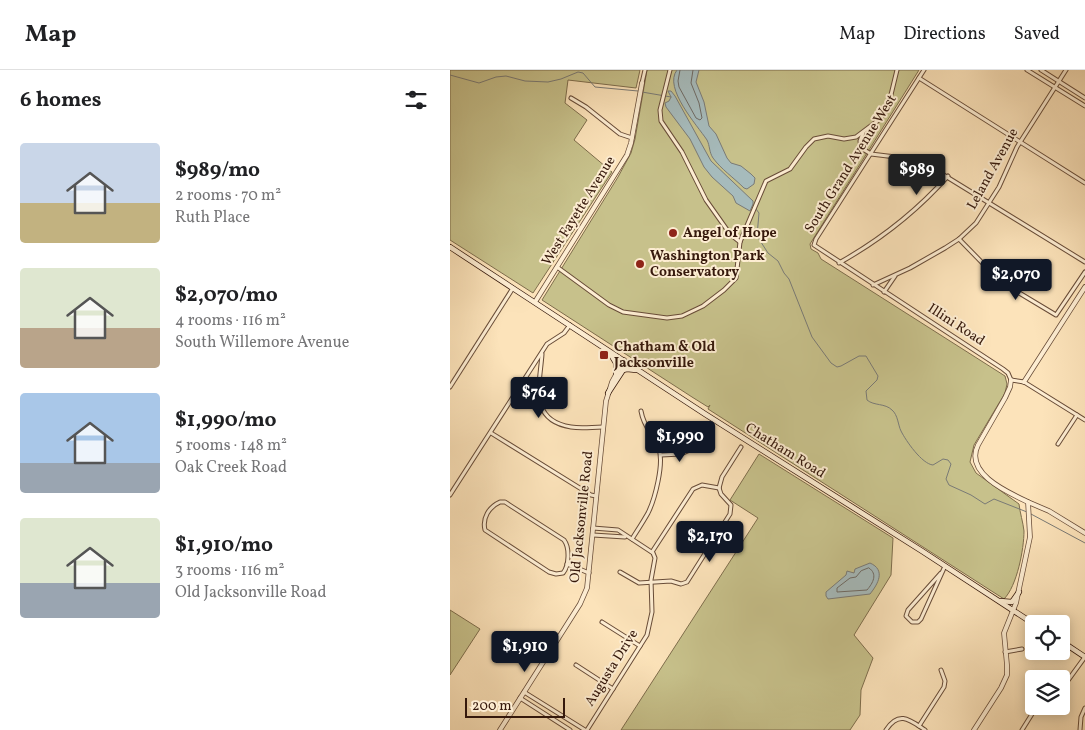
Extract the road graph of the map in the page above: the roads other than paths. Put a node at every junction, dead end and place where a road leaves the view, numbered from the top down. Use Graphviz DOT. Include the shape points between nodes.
graph roads {
  1 [pos="644,70"];
  2 [pos="670,70"];
  3 [pos="897,70"];
  4 [pos="924,70"];
  5 [pos="1027,70"];
  6 [pos="1041,70"];
  7 [pos="1066,70"];
  8 [pos="919,78"];
  9 [pos="1059,82"];
  10 [pos="642,83"];
  11 [pos="1055,87"];
  12 [pos="571,98"];
  13 [pos="1085,98"];
  14 [pos="1085,106"];
  15 [pos="863,133"];
  16 [pos="632,138"];
  17 [pos="1020,142"];
  18 [pos="871,154"];
  19 [pos="948,176"];
  20 [pos="1085,183"];
  21 [pos="990,203"];
  22 [pos="959,239"];
  23 [pos="740,242"];
  24 [pos="814,245"];
  25 [pos="450,247"];
  26 [pos="1085,262"];
  27 [pos="839,263"];
  28 [pos="557,267"];
  29 [pos="1085,272"];
  30 [pos="895,275"];
  31 [pos="873,285"];
  32 [pos="1085,287"];
  33 [pos="513,288"];
  34 [pos="884,292"];
  35 [pos="535,302"];
  36 [pos="570,324"];
  37 [pos="608,350"];
  38 [pos="542,353"];
  39 [pos="624,360"];
  40 [pos="641,372"];
  41 [pos="616,374"];
  42 [pos="1010,380"];
  43 [pos="1024,382"];
  44 [pos="450,386"];
  45 [pos="608,393"];
  46 [pos="641,411"];
  47 [pos="1077,415"];
  48 [pos="1085,420"];
  49 [pos="603,427"];
  50 [pos="491,432"];
  51 [pos="1058,444"];
  52 [pos="741,447"];
  53 [pos="694,448"];
  54 [pos="661,455"];
  55 [pos="719,488"];
  56 [pos="450,495"];
  57 [pos="596,496"];
  58 [pos="1028,502"];
  59 [pos="594,528"];
  60 [pos="1085,533"];
  61 [pos="593,535"];
  62 [pos="626,536"];
  63 [pos="632,539"];
  64 [pos="653,554"];
  65 [pos="566,564"];
  66 [pos="945,566"];
  67 [pos="620,572"];
  68 [pos="589,573"];
  69 [pos="941,573"];
  70 [pos="651,584"];
  71 [pos="1019,592"];
  72 [pos="998,601"];
  73 [pos="1014,611"];
  74 [pos="1025,618"];
  75 [pos="602,622"];
  76 [pos="640,646"];
  77 [pos="1070,647"];
  78 [pos="1022,649"];
  79 [pos="1006,652"];
  80 [pos="1085,657"];
  81 [pos="576,665"];
  82 [pos="941,670"];
  83 [pos="1070,678"];
  84 [pos="613,689"];
  85 [pos="524,692"];
  86 [pos="520,698"];
  87 [pos="1085,708"];
  88 [pos="555,711"];
  89 [pos="1031,715"];
  90 [pos="551,718"];
  91 [pos="919,726"];
  92 [pos="500,730"];
  93 [pos="570,730"];
  94 [pos="586,730"];
  95 [pos="886,730"];
  96 [pos="925,730"];
  97 [pos="974,730"];
  98 [pos="1022,730"];
  99 [pos="1080,730"];
  1 -- 10 [label="street, West Fayette Avenue"];
  2 -- 23 [label="street" via="659,114 663,125 682,152 706,200 730,234"];
  3 -- 15 [label="street" via="886,110"];
  4 -- 8 [label="street, South Grand Avenue West"];
  5 -- 11 [label="street"];
  6 -- 9 [label="street"];
  7 -- 9 [label="street, Leland Avenue"];
  8 -- 17 [label="street"];
  8 -- 18 [label="street, South Grand Avenue West"];
  9 -- 11 [label="street, Leland Avenue"];
  9 -- 13 [label="street"];
  10 -- 16 [label="street, West Fayette Avenue"];
  11 -- 14 [label="street"];
  11 -- 17 [label="street, Leland Avenue"];
  12 -- 16 [label="street" via="620,134"];
  15 -- 18 [label="street" via="861,148"];
  15 -- 23 [label="street" via="848,139 828,136 814,139 790,168 766,181"];
  16 -- 28 [label="street, West Fayette Avenue" via="621,166"];
  17 -- 20 [label="street"];
  17 -- 21 [label="street, Leland Avenue"];
  18 -- 19 [label="street" via="912,160"];
  18 -- 24 [label="street, South Grand Avenue West"];
  19 -- 21 [label="street"];
  19 -- 27 [label="street" via="908,216"];
  21 -- 22 [label="street, Leland Avenue"];
  21 -- 26 [label="street"];
  22 -- 29 [label="street" via="1001,282 1056,315"];
  22 -- 30 [label="street, Leland Avenue"];
  23 -- 28 [label="street" via="733,281 703,306 672,318 616,309"];
  24 -- 27 [label="street, Illini Road"];
  25 -- 33 [label="main road, Chatham Road"];
  27 -- 31 [label="street, Illini Road"];
  28 -- 35 [label="street, West Fayette Avenue"];
  30 -- 31 [label="street, Leland Avenue"];
  30 -- 34 [label="street"];
  31 -- 34 [label="street, Illini Road"];
  32 -- 43 [label="street"];
  33 -- 35 [label="main road, Chatham Road"];
  33 -- 44 [label="street"];
  34 -- 42 [label="street, Illini Road" via="1003,369"];
  35 -- 36 [label="main road, Chatham Road"];
  36 -- 37 [label="main road, Chatham Road"];
  36 -- 38 [label="street" via="564,334 547,344"];
  37 -- 39 [label="main road, Chatham Road"];
  37 -- 41 [label="main road" via="616,363"];
  38 -- 49 [label="street" via="538,399 549,417 570,427"];
  38 -- 50 [label="street"];
  39 -- 40 [label="main road, Chatham Road"];
  39 -- 41 [label="street, Old Jacksonville Road"];
  40 -- 45 [label="main road" via="623,370"];
  40 -- 66 [label="main road, Chatham Road"];
  41 -- 45 [label="street, Old Jacksonville Road"];
  42 -- 43 [label="street"];
  42 -- 58 [label="street" via="1009,391 978,445 974,459 988,478"];
  43 -- 47 [label="street"];
  45 -- 49 [label="street, Old Jacksonville Road"];
  46 -- 54 [label="street" via="645,426"];
  47 -- 48 [label="street"];
  47 -- 51 [label="street"];
  49 -- 57 [label="street, Old Jacksonville Road"];
  50 -- 56 [label="street"];
  50 -- 57 [label="street"];
  52 -- 55 [label="street" via="722,477"];
  53 -- 54 [label="street" via="681,454"];
  54 -- 63 [label="street" via="651,506"];
  55 -- 64 [label="street" via="702,485 693,489"];
  55 -- 70 [label="street" via="731,505 730,514 689,579 682,584 671,581"];
  57 -- 59 [label="street, Old Jacksonville Road"];
  58 -- 60 [label="street"];
  58 -- 71 [label="street" via="1030,537"];
  59 -- 61 [label="street, Old Jacksonville Road"];
  59 -- 62 [label="street" via="618,530"];
  61 -- 62 [label="street"];
  61 -- 68 [label="street, Old Jacksonville Road"];
  62 -- 63 [label="street"];
  63 -- 64 [label="street"];
  64 -- 70 [label="street, Augusta Drive"];
  65 -- 65 [label="street" via="567,545 564,540 505,502 490,509 484,524 487,532 552,574 563,573"];
  65 -- 68 [label="street"];
  66 -- 69 [label="street"];
  66 -- 72 [label="main road, Chatham Road"];
  67 -- 70 [label="street" via="634,582"];
  68 -- 85 [label="street, Old Jacksonville Road" via="580,604"];
  69 -- 69 [label="street" via="921,619 912,622 906,616 908,610"];
  70 -- 76 [label="street, Augusta Drive" via="651,620"];
  71 -- 72 [label="main road" via="1012,602"];
  71 -- 73 [label="street"];
  72 -- 73 [label="main road, Chatham Road"];
  73 -- 74 [label="main road, Chatham Road"];
  73 -- 79 [label="street" via="1004,630"];
  75 -- 76 [label="street"];
  76 -- 84 [label="street, Augusta Drive"];
  77 -- 80 [label="main road"];
  78 -- 79 [label="street"];
  79 -- 97 [label="street" via="1006,679"];
  80 -- 83 [label="street"];
  81 -- 84 [label="street"];
  82 -- 91 [label="street" via="944,687"];
  84 -- 94 [label="street, Augusta Drive"];
  85 -- 86 [label="street, Old Jacksonville Road"];
  85 -- 88 [label="street"];
  86 -- 90 [label="street"];
  86 -- 92 [label="street, Old Jacksonville Road"];
  87 -- 99 [label="street"];
  88 -- 90 [label="street"];
  88 -- 94 [label="street"];
  89 -- 98 [label="street"];
  90 -- 93 [label="street"];
  91 -- 95 [label="street" via="904,718 895,720"];
  91 -- 96 [label="street"];
}
